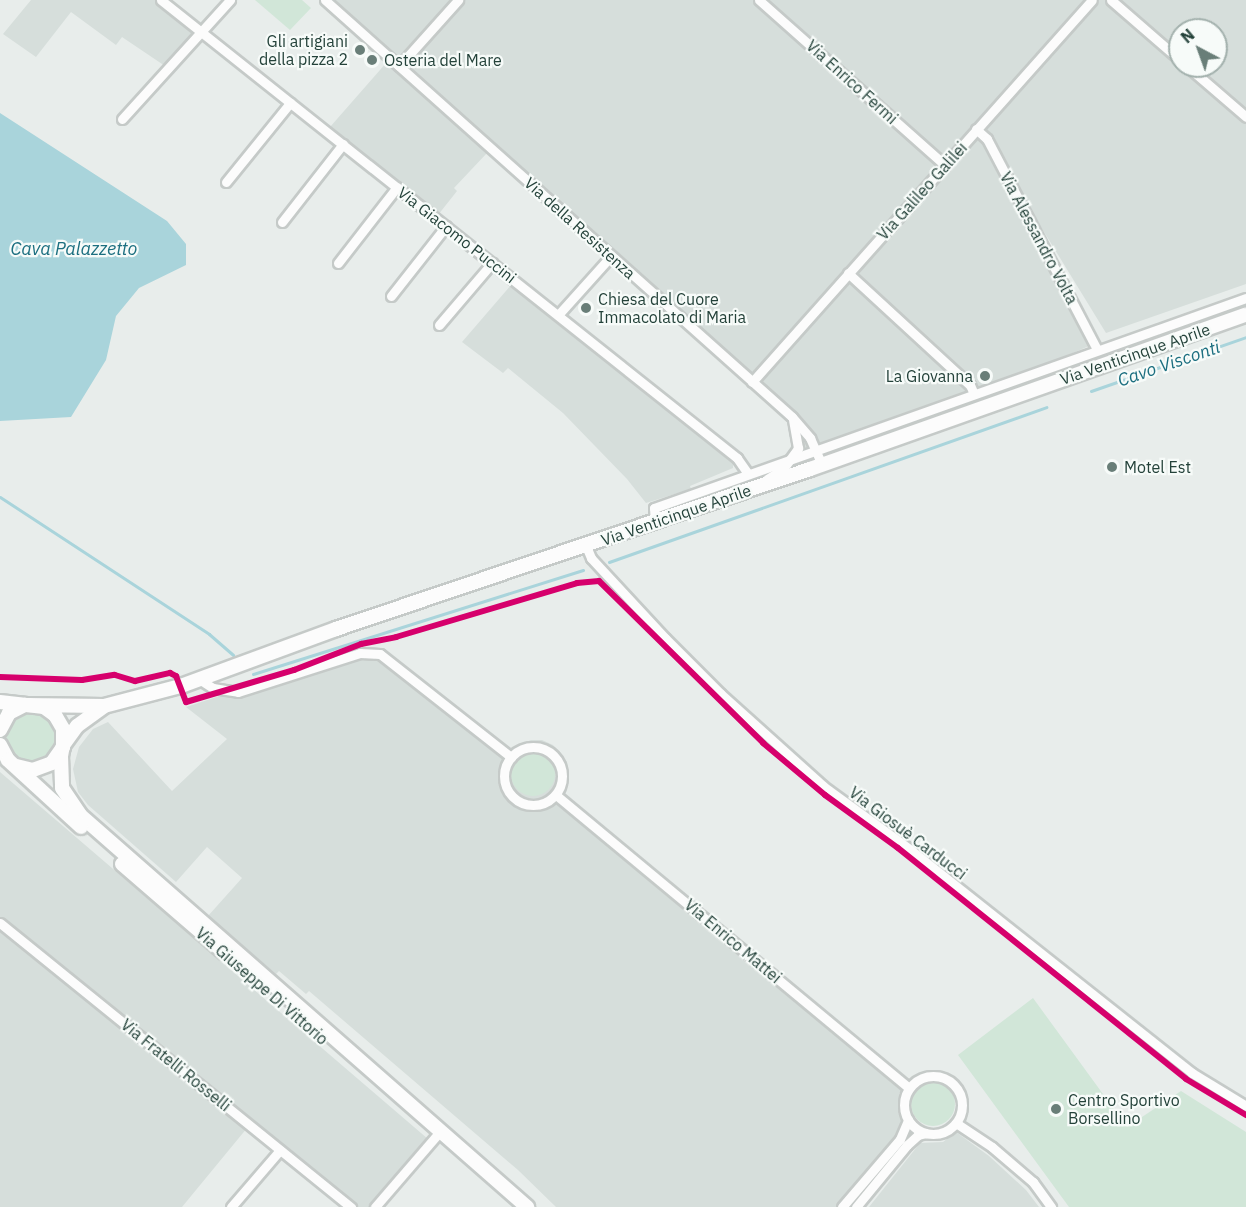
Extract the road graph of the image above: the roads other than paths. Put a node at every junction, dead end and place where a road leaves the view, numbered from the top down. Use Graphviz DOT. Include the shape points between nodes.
graph roads {
  1 [pos="161,0"];
  2 [pos="230,0"];
  3 [pos="325,0"];
  4 [pos="458,0"];
  5 [pos="759,0"];
  6 [pos="1092,0"];
  7 [pos="1111,0"];
  8 [pos="201,32"];
  9 [pos="1168,50"];
  10 [pos="399,66"];
  11 [pos="1202,78"];
  12 [pos="290,103"];
  13 [pos="1246,117"];
  14 [pos="122,119"];
  15 [pos="976,129"];
  16 [pos="343,144"];
  17 [pos="945,165"];
  18 [pos="226,182"];
  19 [pos="397,188"];
  20 [pos="282,222"];
  21 [pos="446,226"];
  22 [pos="611,256"];
  23 [pos="338,263"];
  24 [pos="492,263"];
  25 [pos="848,273"];
  26 [pos="391,296"];
  27 [pos="1246,298"];
  28 [pos="558,315"];
  29 [pos="1246,315"];
  30 [pos="439,325"];
  31 [pos="1097,349"];
  32 [pos="752,382"];
  33 [pos="974,394"];
  34 [pos="792,417"];
  35 [pos="816,449"];
  36 [pos="791,458"];
  37 [pos="822,465"];
  38 [pos="748,474"];
  39 [pos="750,490"];
  40 [pos="654,515"];
  41 [pos="586,546"];
  42 [pos="199,679"];
  43 [pos="0,702"];
  44 [pos="33,705"];
  45 [pos="104,706"];
  46 [pos="0,729"];
  47 [pos="0,745"];
  48 [pos="63,745"];
  49 [pos="511,757"];
  50 [pos="5,758"];
  51 [pos="556,795"];
  52 [pos="0,923"];
  53 [pos="909,1088"];
  54 [pos="1246,1106"];
  55 [pos="908,1120"];
  56 [pos="956,1123"];
  57 [pos="926,1133"];
  58 [pos="436,1136"];
  59 [pos="280,1150"];
  60 [pos="231,1207"];
  61 [pos="351,1207"];
  62 [pos="375,1207"];
  63 [pos="516,1207"];
  64 [pos="527,1207"];
  65 [pos="842,1207"];
  66 [pos="856,1207"];
  67 [pos="1051,1207"];
  1 -- 8 [label="street, Via Giacomo Puccini"];
  2 -- 8 [label="street"];
  3 -- 10 [label="street, Via della Resistenza"];
  4 -- 10 [label="street"];
  5 -- 17 [label="street, Via Enrico Fermi"];
  6 -- 15 [label="street, Via Galileo Galilei"];
  7 -- 9 [label="street"];
  8 -- 12 [label="street, Via Giacomo Puccini"];
  8 -- 14 [label="street"];
  10 -- 22 [label="street, Via della Resistenza"];
  11 -- 13 [label="street"];
  12 -- 16 [label="street, Via Giacomo Puccini"];
  12 -- 18 [label="street"];
  15 -- 17 [label="street, Via Galileo Galilei"];
  15 -- 31 [label="street, Via Alessandro Volta" via="987,139"];
  16 -- 19 [label="street, Via Giacomo Puccini"];
  16 -- 20 [label="street"];
  17 -- 25 [label="street, Via Galileo Galilei"];
  19 -- 21 [label="street, Via Giacomo Puccini"];
  19 -- 23 [label="street"];
  21 -- 24 [label="street, Via Giacomo Puccini"];
  21 -- 26 [label="street"];
  22 -- 28 [label="street"];
  22 -- 32 [label="street, Via della Resistenza"];
  24 -- 28 [label="street, Via Giacomo Puccini"];
  24 -- 30 [label="street"];
  25 -- 32 [label="street, Via Galileo Galilei"];
  25 -- 33 [label="street" via="970,385"];
  27 -- 31 [label="street"];
  28 -- 38 [label="street, Via Giacomo Puccini" via="737,458"];
  29 -- 37 [label="main road, Via Venticinque Aprile"];
  31 -- 33 [label="street"];
  32 -- 34 [label="street, Via della Resistenza"];
  33 -- 35 [label="street"];
  34 -- 35 [label="street, Via della Resistenza"];
  34 -- 36 [label="street" via="798,443"];
  35 -- 36 [label="street"];
  35 -- 37 [label="street, Via della Resistenza"];
  36 -- 38 [label="street"];
  36 -- 39 [label="street" via="783,469"];
  37 -- 39 [label="main road, Via Venticinque Aprile"];
  38 -- 40 [label="street"];
  39 -- 40 [label="main road, Via Venticinque Aprile"];
  40 -- 41 [label="main road, Via Venticinque Aprile"];
  41 -- 42 [label="main road, Via Venticinque Aprile"];
  41 -- 54 [label="street, Via Giosuè Carducci" via="591,558 665,638 823,786 912,851 1192,1073"];
  42 -- 45 [label="main road, Via Venticinque Aprile"];
  42 -- 49 [label="street" via="213,688 238,692 360,653 380,654"];
  43 -- 44 [label="main road, Via Venticinque Aprile"];
  44 -- 45 [label="main road, Via Venticinque Aprile"];
  44 -- 46 [label="main road" via="12,711"];
  44 -- 48 [label="main road, Via Giuseppe Di Vittorio" via="58,717 64,731"];
  45 -- 48 [label="main road, Via Venticinque Aprile" via="81,722"];
  47 -- 50 [label="main road, Via Giuseppe Di Vittorio"];
  48 -- 50 [label="main road, Via Venticinque Aprile" via="55,760 42,768 22,769"];
  48 -- 64 [label="main road, Via Giuseppe Di Vittorio" via="62,788 84,820"];
  49 -- 51 [label="street" via="533,747 555,757 562,771"];
  49 -- 51 [label="street" via="504,779 514,799 536,806"];
  50 -- 58 [label="main road, Via Giuseppe Di Vittorio"];
  51 -- 53 [label="street, Via Enrico Mattei"];
  52 -- 59 [label="street, Via Fratelli Rosselli"];
  53 -- 55 [label="street" via="904,1104"];
  53 -- 56 [label="street" via="925,1077 951,1082 962,1106"];
  55 -- 57 [label="street"];
  55 -- 65 [label="street" via="900,1139"];
  56 -- 57 [label="street" via="943,1132"];
  56 -- 67 [label="street" via="1033,1182"];
  57 -- 66 [label="street" via="907,1145"];
  58 -- 62 [label="street"];
  58 -- 63 [label="main road, Via Giuseppe Di Vittorio"];
  59 -- 60 [label="street"];
  59 -- 61 [label="street, Via Fratelli Rosselli"];
}
